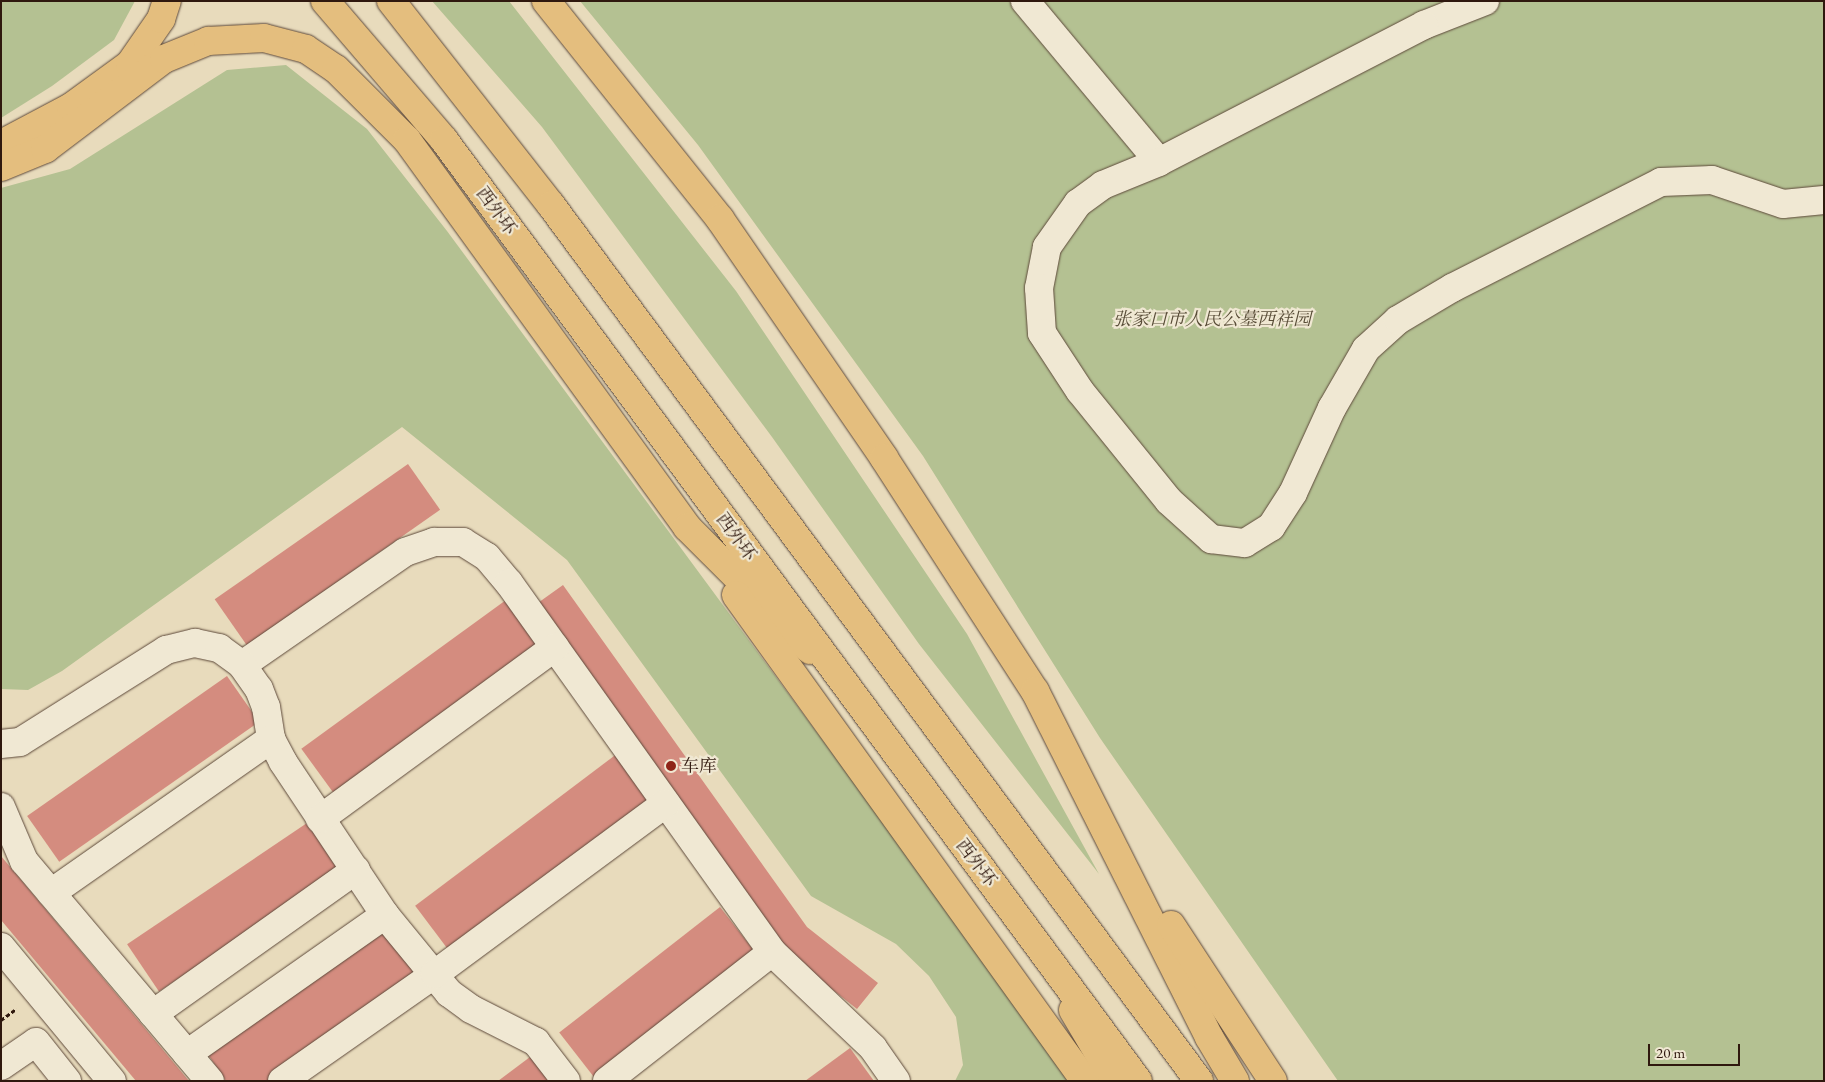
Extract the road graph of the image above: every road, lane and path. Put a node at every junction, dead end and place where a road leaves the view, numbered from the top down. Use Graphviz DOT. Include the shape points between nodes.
graph roads {
  1 [pos="167,1"];
  2 [pos="325,1"];
  3 [pos="391,1"];
  4 [pos="546,1"];
  5 [pos="1025,1"];
  6 [pos="1485,1"];
  7 [pos="1,144"];
  8 [pos="1160,162"];
  9 [pos="1,167"];
  10 [pos="1824,200"];
  11 [pos="687,526"];
  12 [pos="555,647"];
  13 [pos="242,665"];
  14 [pos="843,683"];
  15 [pos="271,739"];
  16 [pos="1,744"];
  17 [pos="1080,780"];
  18 [pos="666,803"];
  19 [pos="1,807"];
  20 [pos="320,819"];
  21 [pos="356,870"];
  22 [pos="51,893"];
  23 [pos="385,914"];
  24 [pos="1025,930"];
  25 [pos="1,947"];
  26 [pos="772,952"];
  27 [pos="435,974"];
  28 [pos="153,1014"];
  29 [pos="187,1054"];
  30 [pos="1,1066"];
  31 [pos="66,1081"];
  32 [pos="112,1081"];
  33 [pos="210,1081"];
  34 [pos="282,1081"];
  35 [pos="566,1081"];
  36 [pos="607,1081"];
  37 [pos="896,1081"];
  38 [pos="1085,1081"];
  39 [pos="1116,1081"];
  40 [pos="1138,1081"];
  41 [pos="1199,1081"];
  42 [pos="1235,1081"];
  43 [pos="1273,1081"];
  1 -- 7 [label="main road" via="161,19 130,64 71,107"];
  2 -- 14 [label="main road, 西外环" via="444,140"];
  3 -- 41 [label="main road" via="551,205"];
  4 -- 17 [label="main road" via="720,219 884,458 1035,691"];
  5 -- 8 [label="street"];
  6 -- 8 [label="street" via="1424,25"];
  8 -- 10 [label="street" via="1103,185 1090,194 1078,204 1047,247 1039,288 1042,333 1080,391 1168,501 1211,538 1245,543 1271,527 1293,493 1332,408 1366,349 1398,320 1452,288 1661,182 1712,180 1783,204"];
  9 -- 11 [label="main road" via="45,149 164,59 208,41 264,38 306,49 336,68 407,140"];
  11 -- 14 [label="main road"];
  11 -- 38 [label="main road"];
  12 -- 13 [label="street" via="488,557 463,542 434,542 405,552"];
  12 -- 18 [label="street"];
  12 -- 20 [label="street"];
  13 -- 15 [label="street" via="259,689"];
  13 -- 16 [label="street" via="219,648 194,643 166,650 20,742"];
  14 -- 24 [label="main road, 西外环"];
  15 -- 20 [label="street" via="301,793"];
  15 -- 22 [label="street"];
  17 -- 42 [label="main road" via="1209,1038"];
  17 -- 43 [label="main road" via="1222,1007"];
  18 -- 26 [label="street"];
  18 -- 27 [label="street"];
  19 -- 22 [label="street" via="24,861"];
  20 -- 21 [label="street"];
  21 -- 23 [label="street"];
  21 -- 28 [label="street"];
  22 -- 28 [label="street"];
  23 -- 27 [label="street"];
  23 -- 29 [label="street"];
  24 -- 39 [label="main road"];
  24 -- 40 [label="main road, 西外环"];
  25 -- 32 [label="street"];
  26 -- 36 [label="street"];
  26 -- 37 [label="street" via="873,1048"];
  27 -- 34 [label="street"];
  27 -- 35 [label="street" via="449,993 471,1009 536,1042"];
  28 -- 29 [label="street"];
  29 -- 33 [label="street"];
  30 -- 31 [label="street" via="36,1042"];
}
